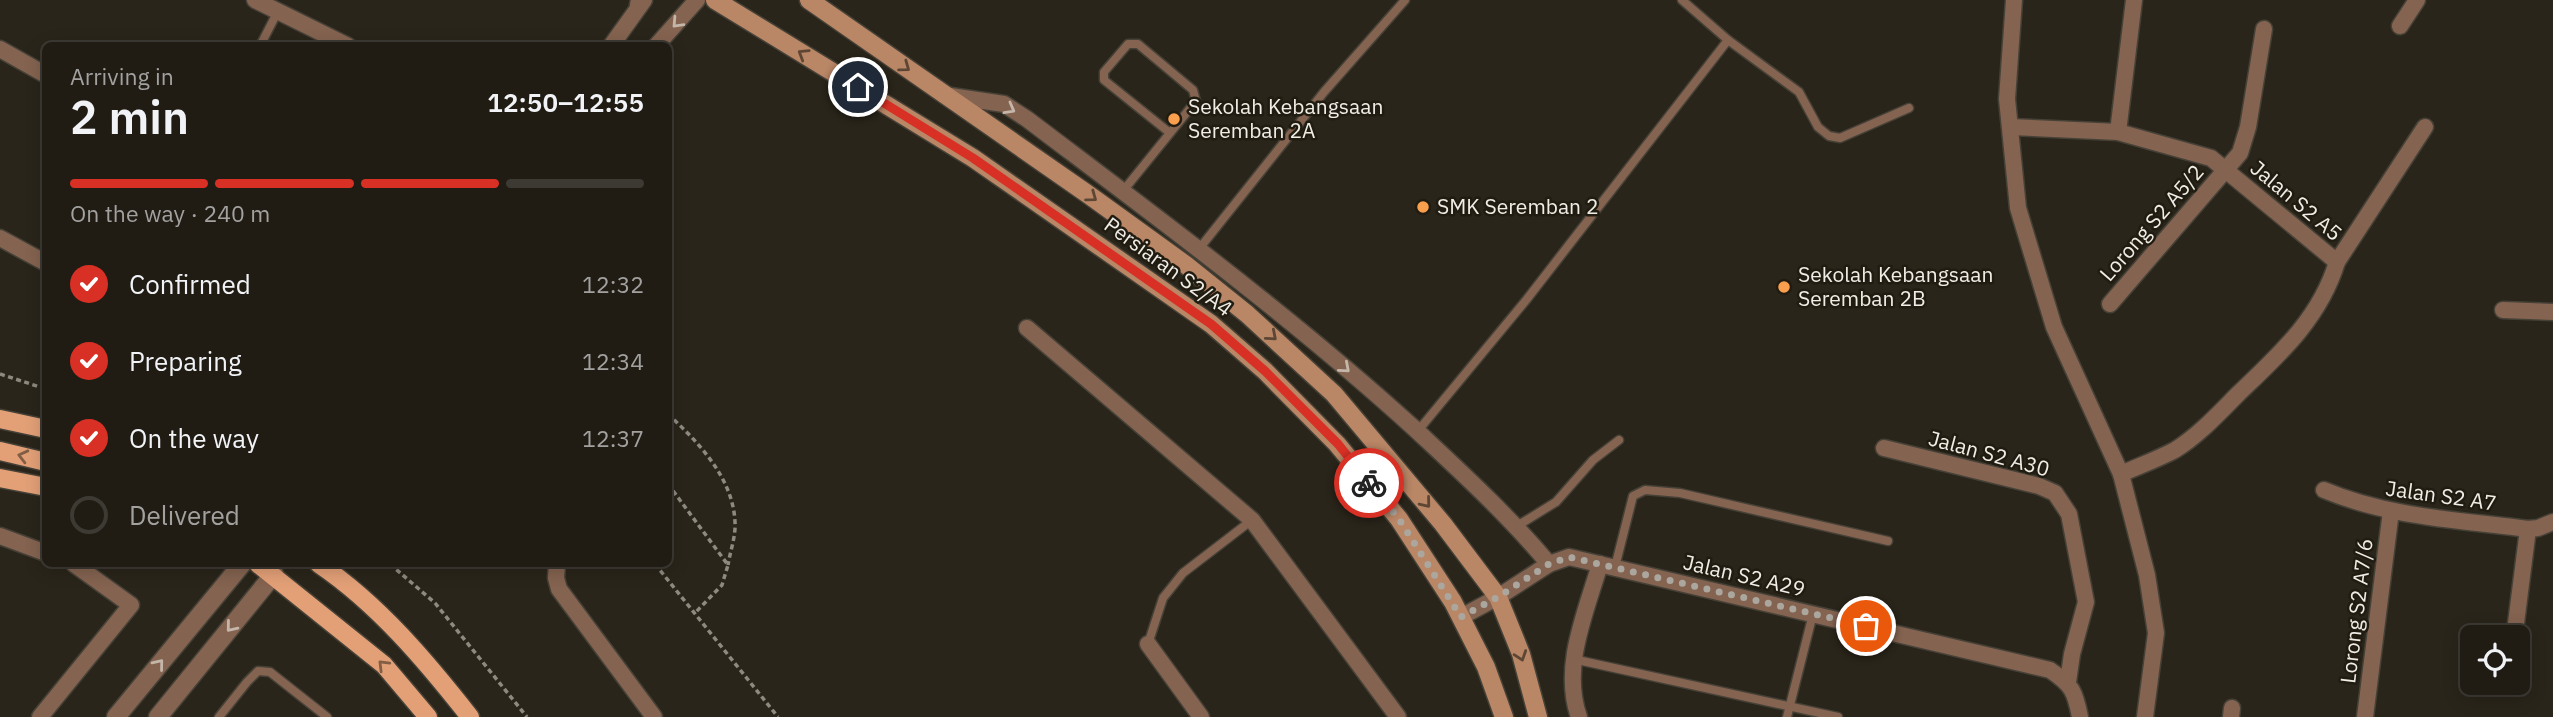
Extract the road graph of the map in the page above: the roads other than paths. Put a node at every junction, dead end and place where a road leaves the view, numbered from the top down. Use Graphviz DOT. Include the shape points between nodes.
graph roads {
  1 [pos="255,0"];
  2 [pos="697,0"];
  3 [pos="715,0"];
  4 [pos="741,0"];
  5 [pos="809,0"];
  6 [pos="1405,0"];
  7 [pos="1682,0"];
  8 [pos="2014,0"];
  9 [pos="2134,0"];
  10 [pos="2417,0"];
  11 [pos="641,2"];
  12 [pos="281,6"];
  13 [pos="2400,26"];
  14 [pos="2263,29"];
  15 [pos="1728,40"];
  16 [pos="262,42"];
  17 [pos="341,42"];
  18 [pos="614,42"];
  19 [pos="660,42"];
  20 [pos="0,49"];
  21 [pos="42,73"];
  22 [pos="944,94"];
  23 [pos="1909,108"];
  24 [pos="2010,127"];
  25 [pos="2424,127"];
  26 [pos="2119,132"];
  27 [pos="1170,133"];
  28 [pos="2227,169"];
  29 [pos="1123,191"];
  30 [pos="0,238"];
  31 [pos="1199,249"];
  32 [pos="42,261"];
  33 [pos="2337,262"];
  34 [pos="1186,265"];
  35 [pos="2109,304"];
  36 [pos="2503,310"];
  37 [pos="2553,312"];
  38 [pos="1027,328"];
  39 [pos="0,419"];
  40 [pos="42,428"];
  41 [pos="1417,432"];
  42 [pos="1619,440"];
  43 [pos="1884,448"];
  44 [pos="0,451"];
  45 [pos="42,462"];
  46 [pos="2121,474"];
  47 [pos="0,478"];
  48 [pos="42,486"];
  49 [pos="2324,491"];
  50 [pos="2391,511"];
  51 [pos="1252,520"];
  52 [pos="2553,522"];
  53 [pos="1517,526"];
  54 [pos="2528,529"];
  55 [pos="0,536"];
  56 [pos="1888,541"];
  57 [pos="42,552"];
  58 [pos="1549,564"];
  59 [pos="1608,566"];
  60 [pos="78,567"];
  61 [pos="240,567"];
  62 [pos="263,567"];
  63 [pos="324,567"];
  64 [pos="556,567"];
  65 [pos="274,574"];
  66 [pos="1498,597"];
  67 [pos="1813,614"];
  68 [pos="1461,617"];
  69 [pos="2516,625"];
  70 [pos="1147,644"];
  71 [pos="1573,659"];
  72 [pos="2067,682"];
  73 [pos="1789,707"];
  74 [pos="224,715"];
  75 [pos="40,717"];
  76 [pos="116,717"];
  77 [pos="158,717"];
  78 [pos="327,717"];
  79 [pos="428,717"];
  80 [pos="470,717"];
  81 [pos="654,717"];
  82 [pos="1201,717"];
  83 [pos="1398,717"];
  84 [pos="1504,717"];
  85 [pos="1538,717"];
  86 [pos="1579,717"];
  87 [pos="1787,717"];
  88 [pos="1838,717"];
  89 [pos="2080,717"];
  90 [pos="2145,717"];
  91 [pos="2365,717"];
  1 -- 12 [label="street"];
  2 -- 19 [label="street, one-way"];
  3 -- 4 [label="main road"];
  68 -- 3 [label="main road, Persiaran S2/A4, one-way" via="1399,519 1338,444 1211,324 973,158"];
  5 -- 22 [label="main road, Persiaran S2/A4, one-way"];
  6 -- 31 [label="lane" via="1324,92"];
  7 -- 15 [label="lane"];
  8 -- 24 [label="street" via="2007,99"];
  9 -- 26 [label="street"];
  10 -- 13 [label="street"];
  11 -- 18 [label="street"];
  12 -- 16 [label="lane"];
  12 -- 17 [label="street"];
  14 -- 28 [label="street, Lorong S2 A5/2" via="2245,140"];
  15 -- 23 [label="lane" via="1799,92 1818,127 1829,136 1840,138"];
  15 -- 41 [label="lane" via="1527,299"];
  20 -- 21 [label="street"];
  22 -- 29 [label="street, one-way" via="1004,104"];
  22 -- 34 [label="main road, Persiaran S2/A4, one-way"];
  24 -- 26 [label="street, Jalan S2 A5"];
  24 -- 46 [label="street" via="2018,208 2054,327"];
  25 -- 33 [label="street"];
  26 -- 28 [label="street, Jalan S2 A5" via="2194,152"];
  27 -- 27 [label="lane" via="1196,95 1138,44 1128,44 1104,72 1104,80"];
  27 -- 29 [label="lane"];
  28 -- 33 [label="street, Jalan S2 A5"];
  28 -- 35 [label="street, Lorong S2 A5/2"];
  29 -- 31 [label="street"];
  30 -- 32 [label="street"];
  31 -- 34 [label="street"];
  31 -- 41 [label="street, one-way"];
  33 -- 46 [label="street, Jalan S2 A5" via="2317,310 2290,344 2198,433 2159,458"];
  34 -- 66 [label="main road, Persiaran S2/A4, one-way" via="1334,394"];
  36 -- 37 [label="street"];
  38 -- 51 [label="street"];
  39 -- 40 [label="main road"];
  41 -- 53 [label="street"];
  42 -- 53 [label="lane" via="1593,460 1556,502"];
  43 -- 72 [label="street, Jalan S2 A30" via="2055,493 2069,514 2086,602"];
  45 -- 44 [label="main road, one-way"];
  46 -- 90 [label="street" via="2147,575 2156,633"];
  47 -- 48 [label="main road"];
  49 -- 50 [label="street, Jalan S2 A7"];
  50 -- 54 [label="street, Jalan S2 A7"];
  50 -- 91 [label="street, Lorong S2 A7/6"];
  51 -- 70 [label="lane" via="1183,573 1163,598"];
  51 -- 83 [label="street"];
  52 -- 54 [label="street, Jalan S2 A7"];
  53 -- 58 [label="street"];
  54 -- 69 [label="street"];
  55 -- 57 [label="street"];
  56 -- 59 [label="lane" via="1645,489 1633,496"];
  58 -- 59 [label="street, Jalan S2 A29" via="1569,557"];
  58 -- 66 [label="street, Jalan S2 A29"];
  59 -- 67 [label="street, Jalan S2 A29"];
  59 -- 71 [label="street"];
  60 -- 75 [label="street" via="131,605"];
  76 -- 61 [label="street, one-way"];
  62 -- 65 [label="main road"];
  63 -- 80 [label="main road" via="347,582 428,663"];
  64 -- 81 [label="street" via="559,589"];
  65 -- 77 [label="street, one-way"];
  79 -- 65 [label="main road, one-way" via="384,665"];
  66 -- 68 [label="street, Jalan S2 A29"];
  66 -- 85 [label="main road, Persiaran S2/A4, one-way" via="1521,654"];
  67 -- 72 [label="street, Jalan S2 A29" via="2050,670"];
  67 -- 73 [label="lane"];
  68 -- 84 [label="main road, Persiaran S2/A4"];
  70 -- 82 [label="street"];
  71 -- 73 [label="lane"];
  71 -- 86 [label="street"];
  72 -- 89 [label="street"];
  73 -- 87 [label="lane"];
  73 -- 88 [label="lane"];
  74 -- 78 [label="lane" via="258,671 270,671"];
}
